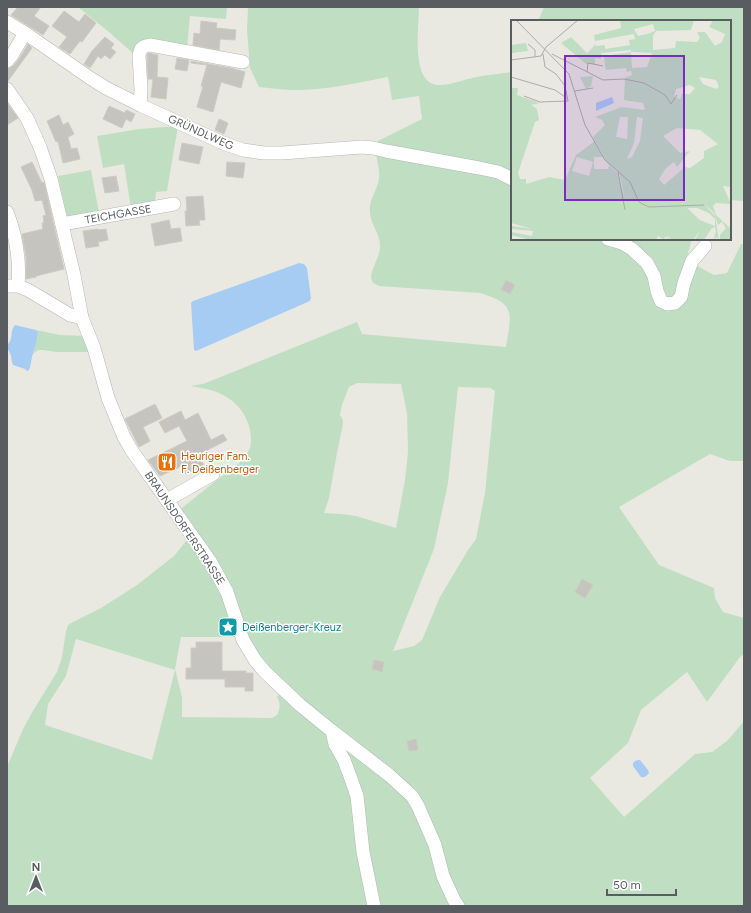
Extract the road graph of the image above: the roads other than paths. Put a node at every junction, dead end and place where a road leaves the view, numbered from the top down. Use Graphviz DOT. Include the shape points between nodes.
graph roads {
  1 [pos="7,22"];
  2 [pos="25,33"];
  3 [pos="7,61"];
  4 [pos="243,62"];
  5 [pos="7,89"];
  6 [pos="140,105"];
  7 [pos="511,178"];
  8 [pos="174,204"];
  9 [pos="7,212"];
  10 [pos="62,224"];
  11 [pos="612,240"];
  12 [pos="705,246"];
  13 [pos="13,280"];
  14 [pos="82,318"];
  15 [pos="213,474"];
  16 [pos="167,500"];
  17 [pos="332,731"];
  18 [pos="374,906"];
  19 [pos="458,906"];
  1 -- 2 [label="street, GRÜNDLWEG"];
  2 -- 3 [label="street"];
  2 -- 6 [label="street, GRÜNDLWEG" via="90,78"];
  4 -- 6 [label="street" via="145,46 139,55"];
  5 -- 10 [label="street, BRAUNSDORFERSTRASSE" via="27,118 40,147"];
  6 -- 7 [label="street, GRÜNDLWEG" via="243,150 282,153 372,148 480,168"];
  8 -- 10 [label="street, TEICHGASSE"];
  9 -- 13 [label="street" via="19,262"];
  10 -- 14 [label="street, BRAUNSDORFERSTRASSE"];
  11 -- 12 [label="street" via="632,249 647,263 654,276 661,301 667,304 675,303 681,297 692,261"];
  13 -- 14 [label="street" via="70,315"];
  14 -- 16 [label="street, BRAUNSDORFERSTRASSE" via="94,348 108,398 124,437"];
  15 -- 16 [label="street"];
  16 -- 17 [label="street, BRAUNSDORFERSTRASSE" via="210,561 227,592 243,640 255,660 282,689"];
  17 -- 18 [label="street" via="357,796 363,852"];
  17 -- 19 [label="street, BRAUNSDORFERSTRASSE" via="412,796"];
}
